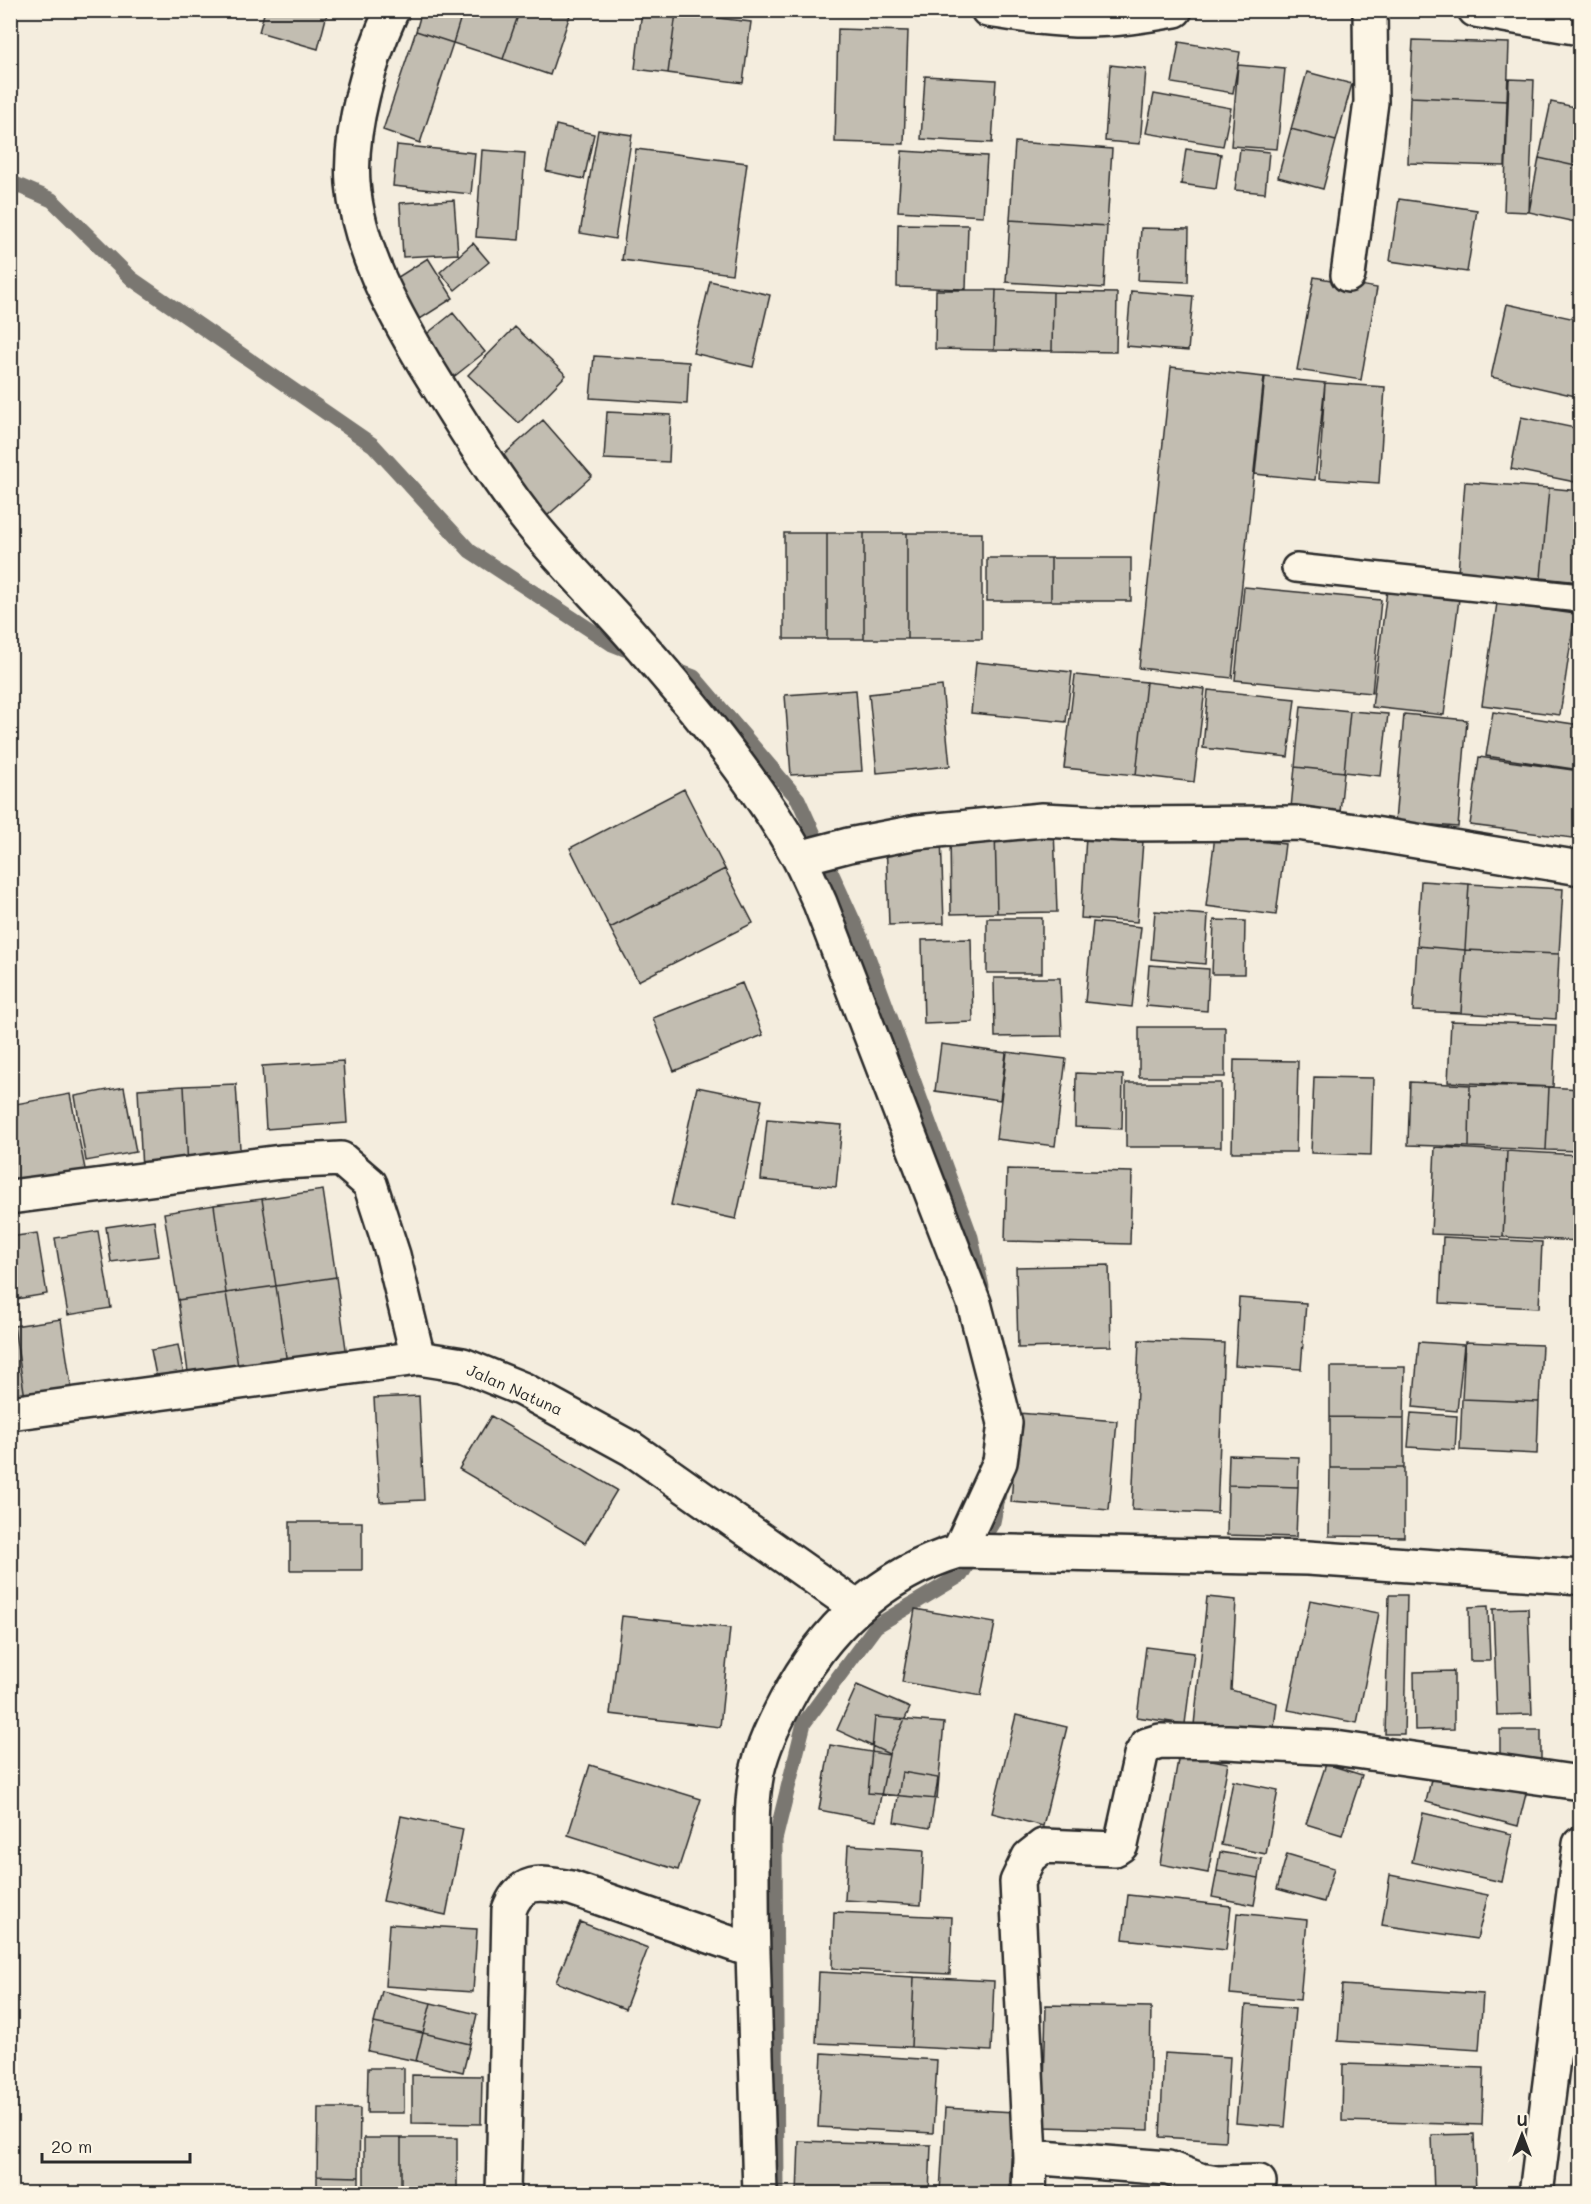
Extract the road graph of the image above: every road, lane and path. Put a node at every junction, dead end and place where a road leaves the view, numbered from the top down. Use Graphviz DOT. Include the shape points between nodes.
graph roads {
  1 [pos="392,10"];
  2 [pos="988,10"];
  3 [pos="1175,10"];
  4 [pos="1370,10"];
  5 [pos="1475,10"];
  6 [pos="1581,28"];
  7 [pos="1348,275"];
  8 [pos="1296,568"];
  9 [pos="1581,598"];
  10 [pos="799,858"];
  11 [pos="1581,868"];
  12 [pos="10,1197"];
  13 [pos="418,1358"];
  14 [pos="10,1413"];
  15 [pos="959,1551"];
  16 [pos="1581,1577"];
  17 [pos="856,1607"];
  18 [pos="1581,1783"];
  19 [pos="1581,1844"];
  20 [pos="753,1951"];
  21 [pos="1570,2012"];
  22 [pos="1030,2157"];
  23 [pos="1167,2181"];
  24 [pos="1259,2182"];
  25 [pos="503,2193"];
  26 [pos="760,2193"];
  27 [pos="1029,2193"];
  28 [pos="1536,2193"];
  1 -- 10 [label="street" via="379,38 365,90 353,183 361,228 378,277 407,335 466,432 526,517 691,704 768,807"];
  2 -- 3 [label="street" via="1087,20"];
  4 -- 7 [label="street" via="1371,102"];
  5 -- 6 [label="street"];
  8 -- 9 [label="lane"];
  10 -- 11 [label="street" via="917,832 1042,820 1125,824 1296,823"];
  10 -- 15 [label="street" via="855,989 974,1303 1005,1423 1000,1462"];
  12 -- 13 [label="street" via="280,1161 341,1159 370,1184 393,1255"];
  13 -- 14 [label="street, Jalan Natuna"];
  13 -- 17 [label="street, Jalan Natuna" via="463,1365 522,1389 621,1444"];
  15 -- 16 [label="street" via="1308,1558"];
  15 -- 17 [label="street" via="936,1557 894,1578"];
  17 -- 20 [label="street" via="827,1637 768,1734 752,1811"];
  18 -- 22 [label="street" via="1335,1748 1228,1742 1160,1741 1147,1745 1141,1755 1121,1845 1115,1849 1044,1846 1029,1857 1017,1882"];
  19 -- 21 [label="street"];
  20 -- 25 [label="street" via="571,1888 542,1883 518,1892 509,1910"];
  20 -- 26 [label="street"];
  21 -- 28 [label="street"];
  22 -- 23 [label="street"];
  22 -- 27 [label="street"];
  23 -- 24 [label="street"];
}
